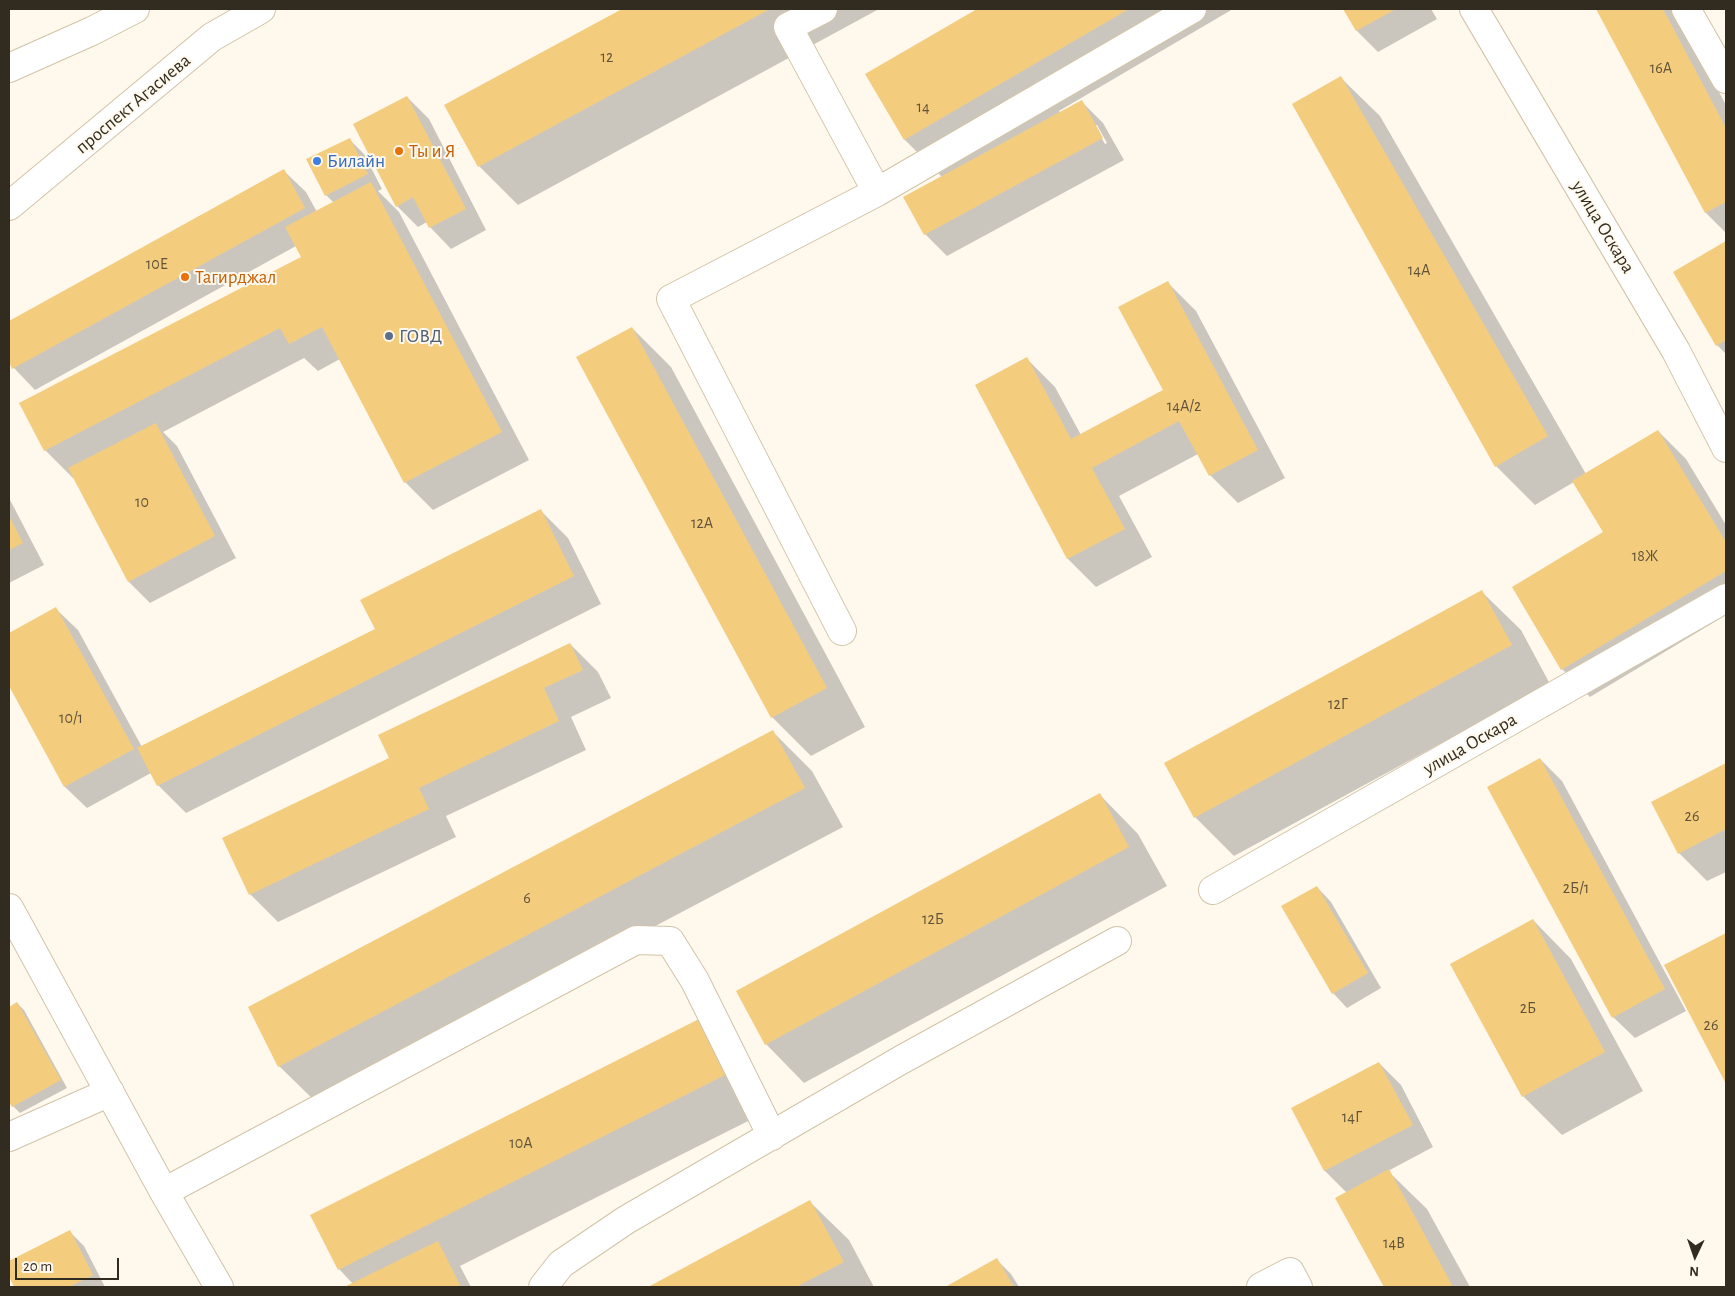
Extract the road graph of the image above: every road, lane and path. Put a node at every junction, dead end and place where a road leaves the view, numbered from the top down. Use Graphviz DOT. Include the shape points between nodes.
graph roads {
  1 [pos="135,9"];
  2 [pos="261,9"];
  3 [pos="823,9"];
  4 [pos="1192,9"];
  5 [pos="1474,9"];
  6 [pos="1686,9"];
  7 [pos="9,68"];
  8 [pos="1726,79"];
  9 [pos="877,192"];
  10 [pos="9,206"];
  11 [pos="1726,448"];
  12 [pos="1726,598"];
  13 [pos="842,631"];
  14 [pos="1213,890"];
  15 [pos="9,908"];
  16 [pos="1117,941"];
  17 [pos="110,1092"];
  18 [pos="772,1136"];
  19 [pos="9,1137"];
  20 [pos="164,1192"];
  21 [pos="219,1287"];
  22 [pos="543,1287"];
  23 [pos="1261,1287"];
  24 [pos="1298,1287"];
  1 -- 7 [label="street"];
  2 -- 10 [label="street, проспект Агасиева" via="212,38"];
  3 -- 9 [label="street" via="788,28"];
  4 -- 9 [label="street"];
  5 -- 11 [label="street, улица Оскара" via="1676,351"];
  6 -- 8 [label="street"];
  9 -- 13 [label="street" via="671,299"];
  12 -- 14 [label="street, улица Оскара"];
  15 -- 17 [label="street"];
  16 -- 18 [label="street" via="901,1060"];
  17 -- 19 [label="street"];
  17 -- 20 [label="street"];
  18 -- 20 [label="street" via="695,980 670,941 636,940"];
  18 -- 22 [label="street" via="626,1220 561,1264"];
  20 -- 21 [label="street"];
  23 -- 24 [label="street" via="1290,1272"];
}
